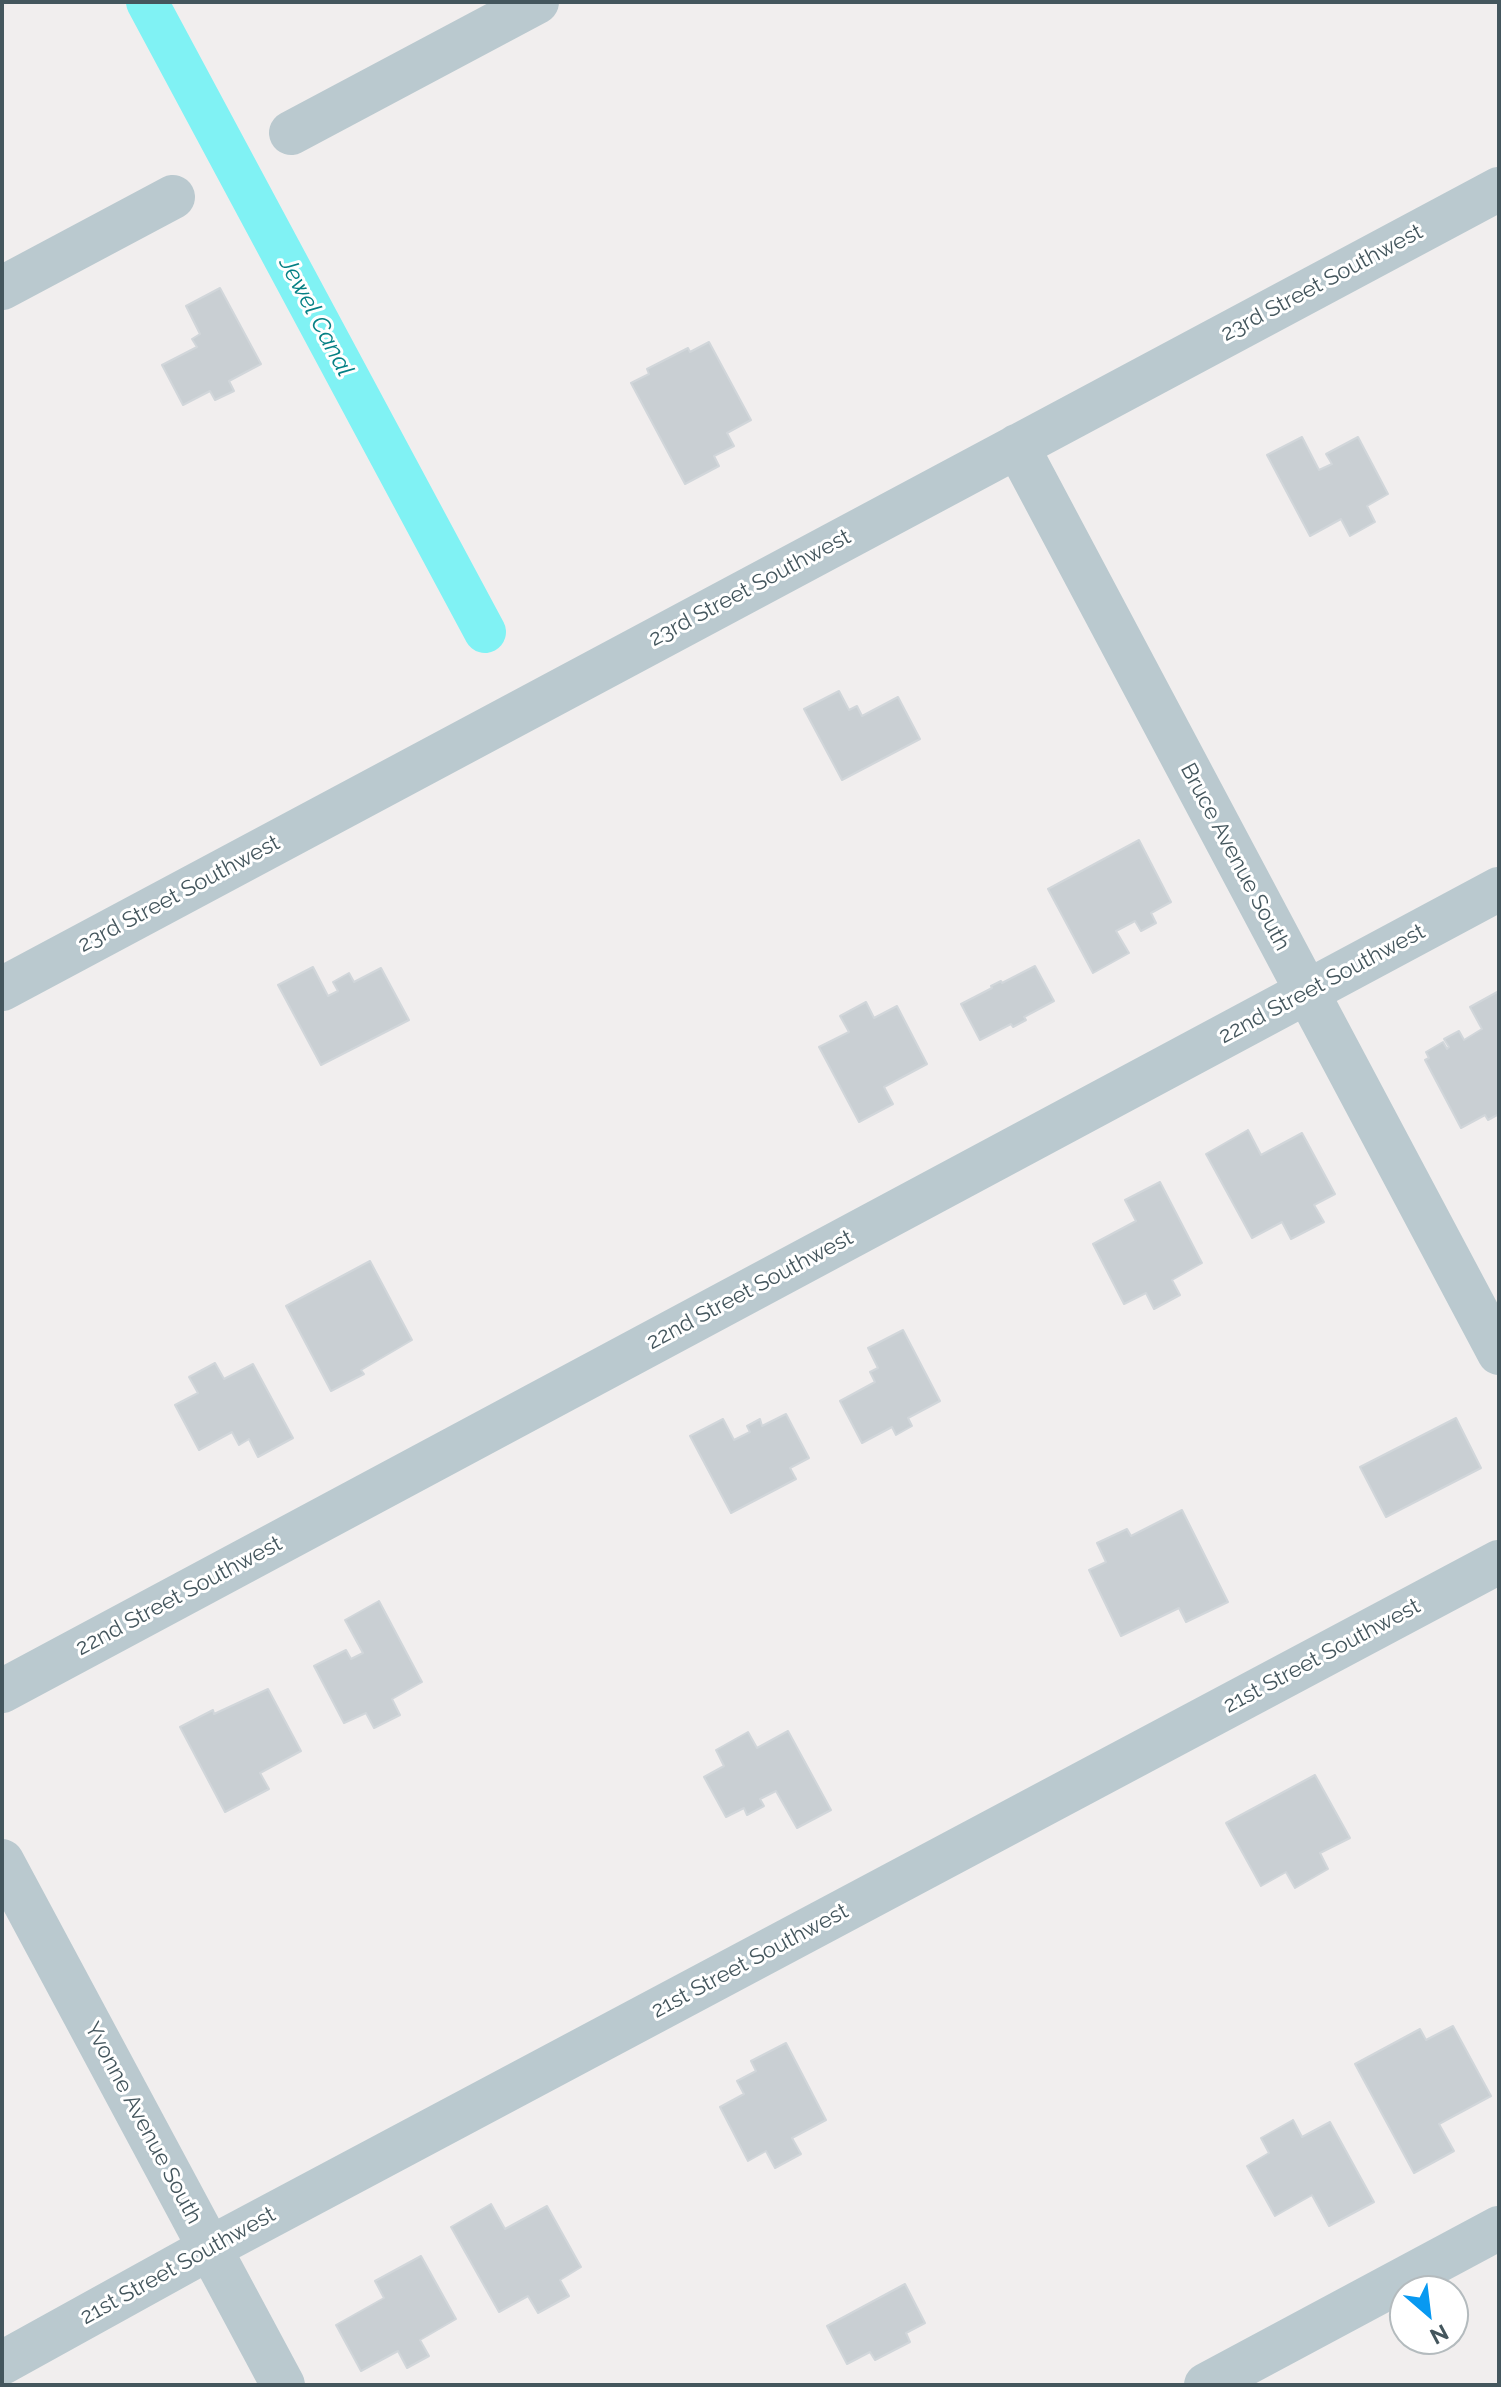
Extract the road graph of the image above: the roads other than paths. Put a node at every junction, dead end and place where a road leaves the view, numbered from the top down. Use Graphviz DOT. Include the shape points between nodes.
graph roads {
  1 [pos="537,2"];
  2 [pos="291,133"];
  3 [pos="1499,189"];
  4 [pos="173,197"];
  5 [pos="2,288"];
  6 [pos="1017,446"];
  7 [pos="1499,889"];
  8 [pos="2,989"];
  9 [pos="1307,992"];
  10 [pos="1499,1353"];
  11 [pos="1499,1562"];
  12 [pos="2,1691"];
  13 [pos="2,1861"];
  14 [pos="1499,2228"];
  15 [pos="210,2248"];
  16 [pos="2,2363"];
  17 [pos="283,2385"];
  18 [pos="1206,2385"];
  1 -- 2 [label="street"];
  3 -- 6 [label="street, 23rd Street Southwest"];
  4 -- 5 [label="street"];
  6 -- 8 [label="street, 23rd Street Southwest"];
  6 -- 9 [label="street, Bruce Avenue South"];
  7 -- 9 [label="street, 22nd Street Southwest"];
  9 -- 10 [label="street, Bruce Avenue South"];
  9 -- 12 [label="street, 22nd Street Southwest"];
  11 -- 15 [label="street, 21st Street Southwest"];
  13 -- 15 [label="street, Yvonne Avenue South"];
  14 -- 18 [label="street"];
  15 -- 16 [label="street, 21st Street Southwest"];
  15 -- 17 [label="street, Yvonne Avenue South"];
}
